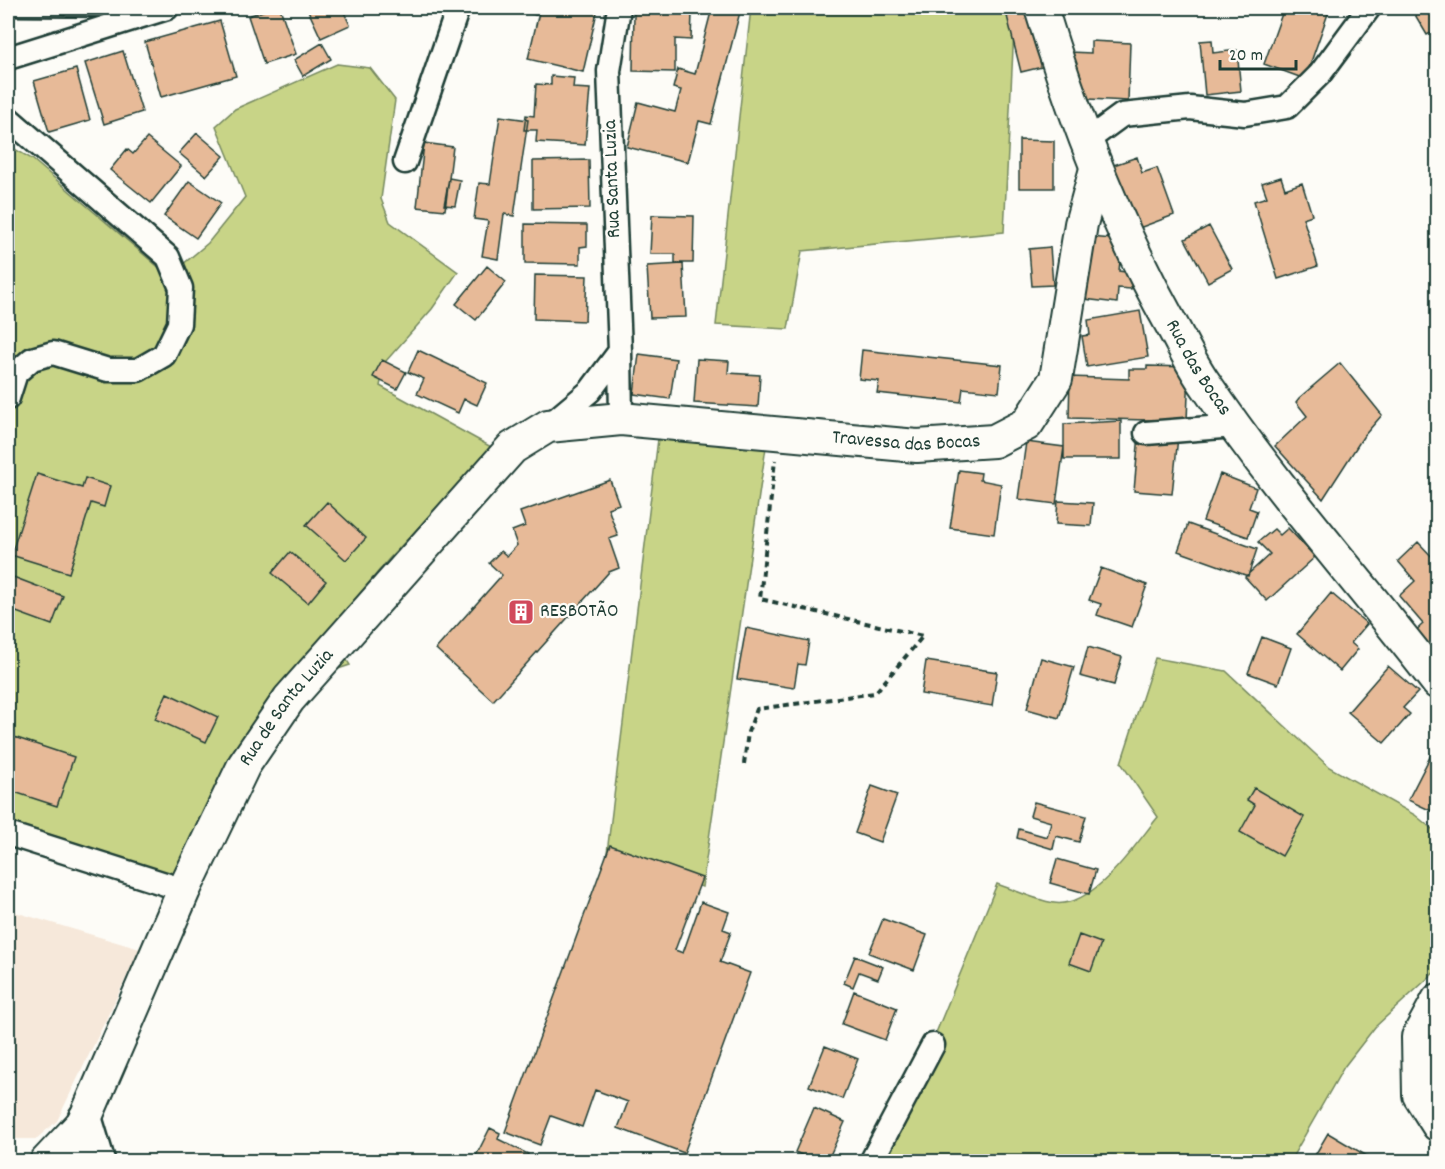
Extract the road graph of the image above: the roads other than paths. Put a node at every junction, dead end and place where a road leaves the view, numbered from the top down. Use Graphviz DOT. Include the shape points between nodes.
graph roads {
  1 [pos="459,8"];
  2 [pos="619,8"];
  3 [pos="1041,8"];
  4 [pos="1369,8"];
  5 [pos="8,10"];
  6 [pos="161,10"];
  7 [pos="8,58"];
  8 [pos="8,118"];
  9 [pos="1090,155"];
  10 [pos="405,162"];
  11 [pos="620,351"];
  12 [pos="8,398"];
  13 [pos="621,419"];
  14 [pos="548,426"];
  15 [pos="1235,426"];
  16 [pos="1146,433"];
  17 [pos="1437,683"];
  18 [pos="8,834"];
  19 [pos="183,890"];
  20 [pos="1437,1000"];
  21 [pos="933,1045"];
  22 [pos="86,1119"];
  23 [pos="1437,1125"];
  24 [pos="46,1161"];
  25 [pos="74,1161"];
  26 [pos="98,1161"];
  27 [pos="871,1161"];
  1 -- 10 [label="street"];
  2 -- 11 [label="street, Rua Santa Luzia" via="609,71"];
  3 -- 9 [label="street, Rua das Bocas"];
  4 -- 9 [label="street" via="1320,74 1287,107 1245,114 1190,108 1122,115"];
  5 -- 6 [label="lane"];
  6 -- 7 [label="street"];
  8 -- 12 [label="street" via="168,257 182,288 179,324 164,355 138,370 108,370 53,353 32,359 16,373"];
  9 -- 13 [label="street, Travessa das Bocas" via="1056,379 1027,424 994,441 917,446"];
  9 -- 15 [label="street, Rua das Bocas" via="1142,273 1204,383"];
  11 -- 13 [label="street, Rua Santa Luzia"];
  11 -- 14 [label="street" via="590,391"];
  13 -- 14 [label="street, Rua de Santa Luzia"];
  14 -- 19 [label="street, Rua de Santa Luzia" via="512,448 289,699 244,765"];
  15 -- 16 [label="street"];
  15 -- 17 [label="street, Rua das Bocas" via="1278,486"];
  18 -- 19 [label="street"];
  19 -- 22 [label="street, Rua de Santa Luzia"];
  20 -- 23 [label="street" via="1418,1037 1419,1095"];
  21 -- 27 [label="street"];
  22 -- 24 [label="street, Rua de Santa Luzia"];
  22 -- 25 [label="street, Rua de Santa Luzia"];
  22 -- 26 [label="main road"];
}
